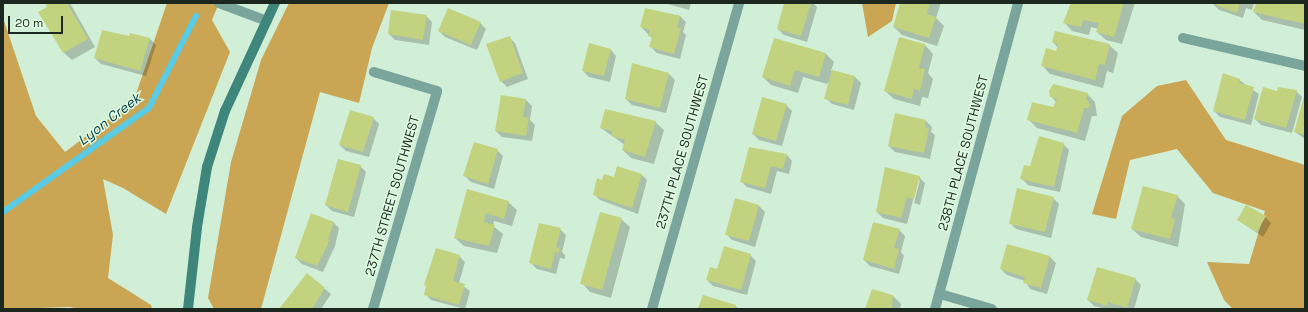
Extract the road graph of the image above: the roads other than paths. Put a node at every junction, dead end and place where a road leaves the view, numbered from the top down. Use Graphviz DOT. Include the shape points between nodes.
graph roads {
  1 [pos="219,3"];
  2 [pos="275,3"];
  3 [pos="739,3"];
  4 [pos="1018,3"];
  5 [pos="267,21"];
  6 [pos="1183,38"];
  7 [pos="1305,66"];
  8 [pos="374,72"];
  9 [pos="940,294"];
  10 [pos="188,309"];
  11 [pos="374,309"];
  12 [pos="652,309"];
  13 [pos="936,309"];
  14 [pos="992,309"];
  1 -- 5 [label="street"];
  2 -- 5 [label="main road"];
  3 -- 12 [label="street, 237TH PLACE SOUTHWEST"];
  4 -- 9 [label="street, 238TH PLACE SOUTHWEST"];
  5 -- 10 [label="main road" via="225,111 207,167"];
  6 -- 7 [label="street"];
  8 -- 11 [label="street, 237TH STREET SOUTHWEST" via="437,91"];
  9 -- 13 [label="street, 238TH PLACE SOUTHWEST"];
  9 -- 14 [label="street"];
}
